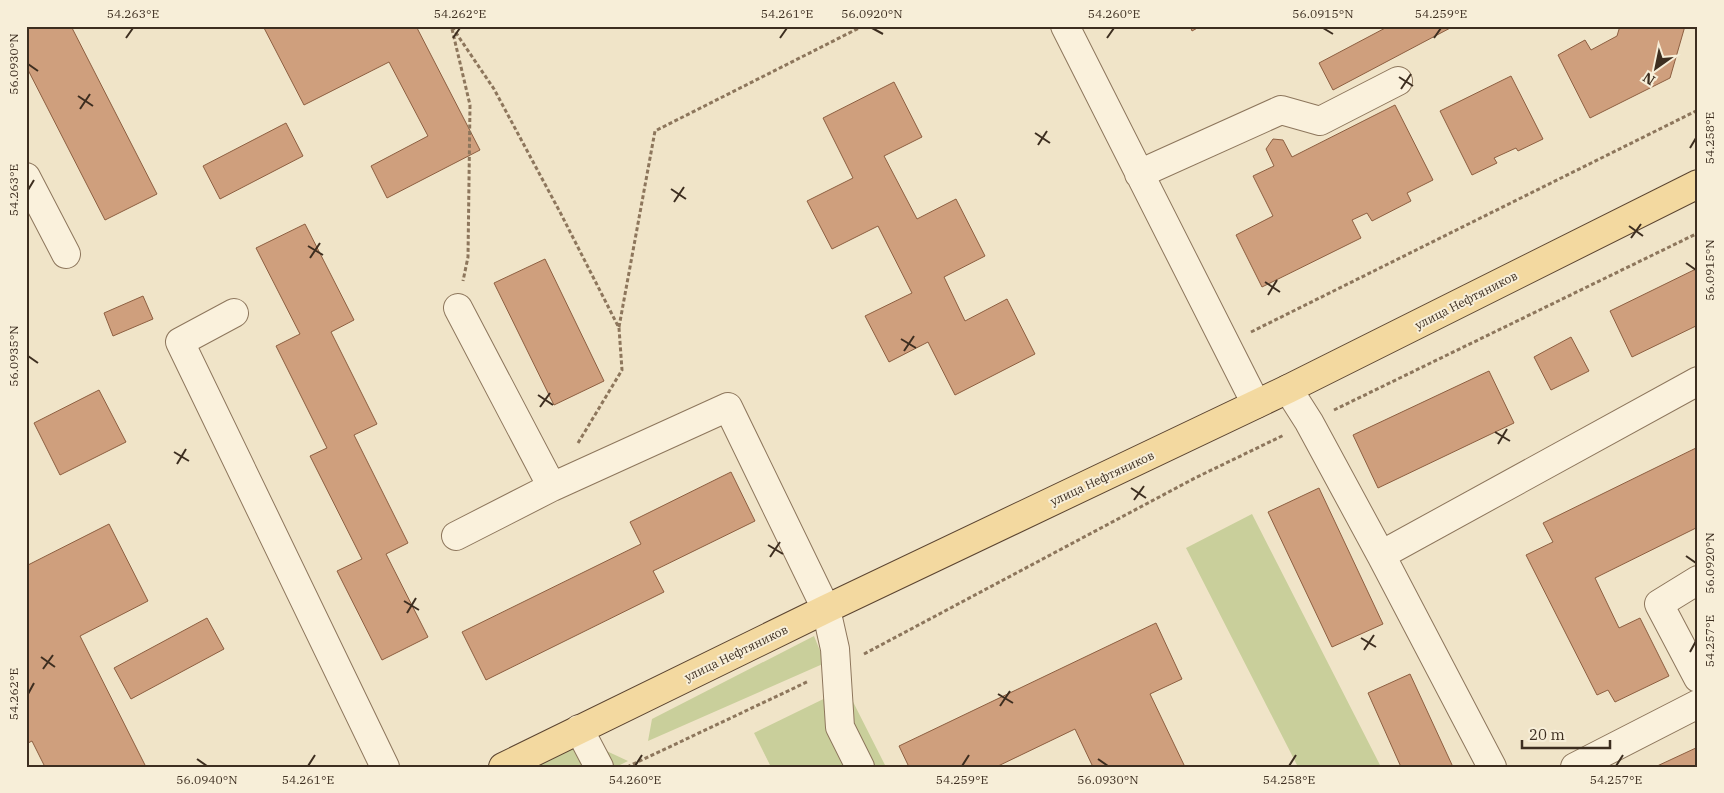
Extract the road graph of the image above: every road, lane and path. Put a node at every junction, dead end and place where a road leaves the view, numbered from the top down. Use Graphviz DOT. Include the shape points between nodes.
graph roads {
  1 [pos="863,26"];
  2 [pos="1065,26"];
  3 [pos="452,27"];
  4 [pos="1398,81"];
  5 [pos="1698,110"];
  6 [pos="1139,174"];
  7 [pos="26,177"];
  8 [pos="1698,184"];
  9 [pos="1698,233"];
  10 [pos="66,254"];
  11 [pos="458,308"];
  12 [pos="234,313"];
  13 [pos="619,328"];
  14 [pos="1226,345"];
  15 [pos="1698,381"];
  16 [pos="1288,389"];
  17 [pos="1256,404"];
  18 [pos="1309,422"];
  19 [pos="577,445"];
  20 [pos="552,487"];
  21 [pos="456,536"];
  22 [pos="1381,556"];
  23 [pos="1698,580"];
  24 [pos="826,609"];
  25 [pos="836,668"];
  26 [pos="1698,678"];
  27 [pos="1698,704"];
  28 [pos="579,729"];
  29 [pos="385,767"];
  30 [pos="503,767"];
  31 [pos="599,767"];
  32 [pos="627,767"];
  33 [pos="860,767"];
  34 [pos="1492,767"];
  35 [pos="1575,767"];
  1 -- 13 [label="path" via="655,131"];
  2 -- 6 [label="lane"];
  3 -- 11 [label="path" via="470,105 468,257"];
  3 -- 13 [label="path" via="494,89"];
  4 -- 6 [label="lane" via="1320,121 1281,110"];
  5 -- 14 [label="path"];
  6 -- 14 [label="lane"];
  7 -- 10 [label="lane"];
  8 -- 16 [label="main road, улица Нефтяников"];
  9 -- 18 [label="path"];
  11 -- 20 [label="lane"];
  12 -- 29 [label="lane" via="180,342"];
  13 -- 19 [label="path" via="622,370"];
  14 -- 17 [label="lane"];
  15 -- 22 [label="lane"];
  16 -- 17 [label="main road, улица Нефтяников"];
  16 -- 18 [label="lane"];
  17 -- 24 [label="main road, улица Нефтяников"];
  18 -- 22 [label="lane"];
  18 -- 25 [label="path" via="1195,478"];
  20 -- 21 [label="lane"];
  20 -- 24 [label="lane" via="728,408"];
  22 -- 34 [label="lane"];
  23 -- 26 [label="lane" via="1659,604"];
  24 -- 25 [label="lane"];
  24 -- 28 [label="main road, улица Нефтяников"];
  25 -- 32 [label="path"];
  25 -- 33 [label="lane" via="840,727"];
  27 -- 35 [label="lane"];
  28 -- 30 [label="main road, улица Нефтяников"];
  28 -- 31 [label="lane"];
}
